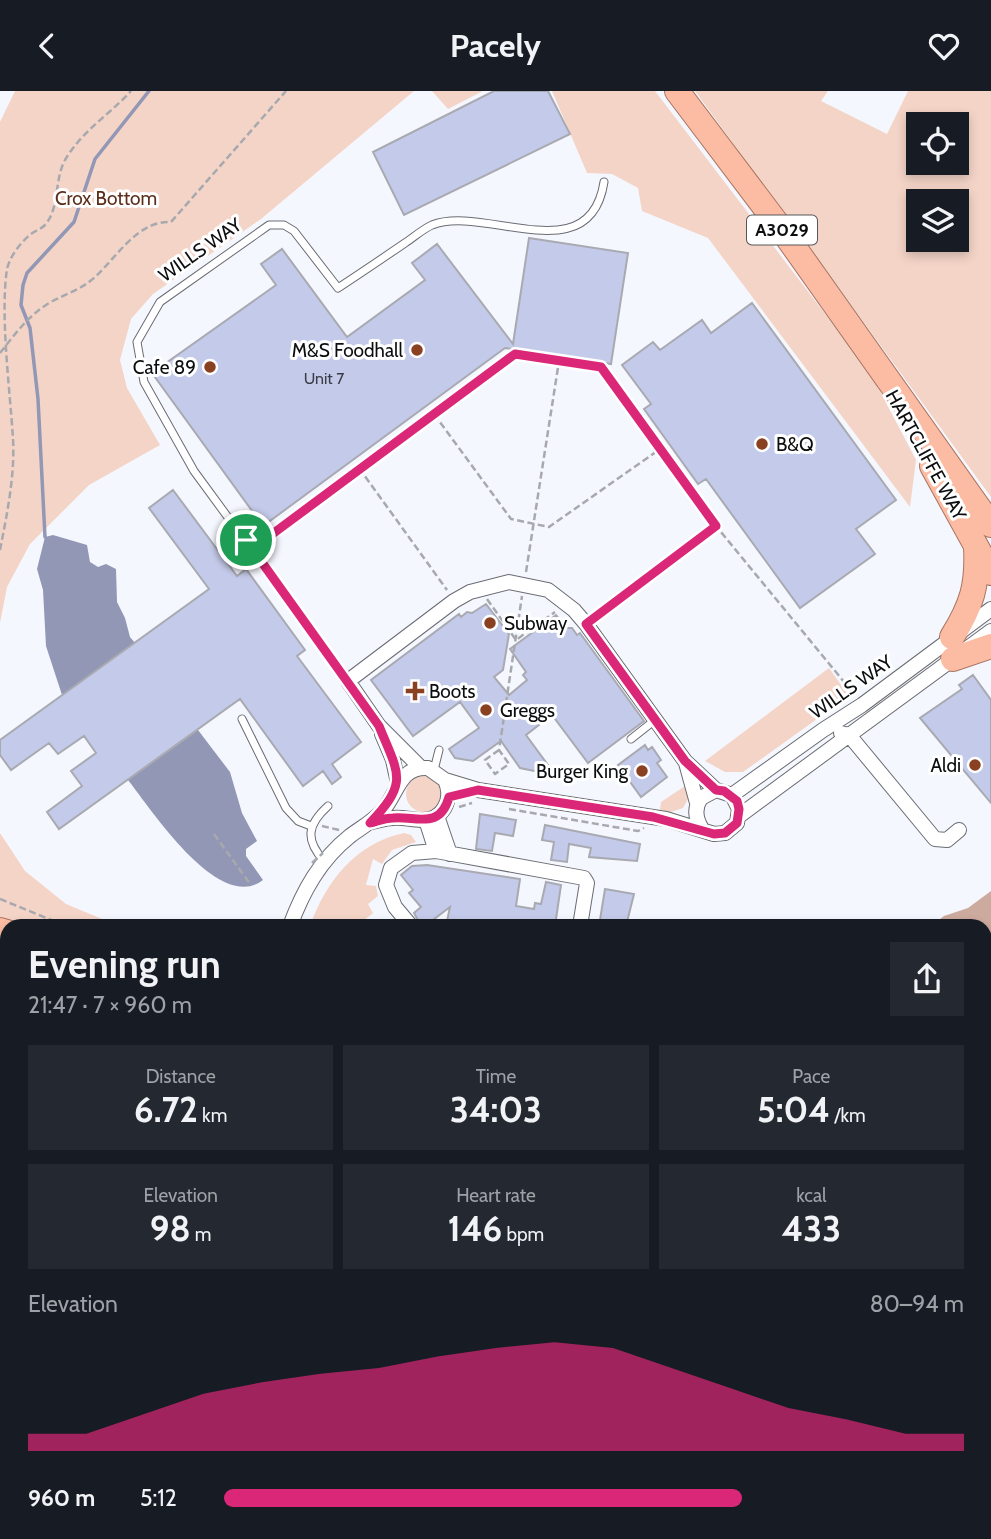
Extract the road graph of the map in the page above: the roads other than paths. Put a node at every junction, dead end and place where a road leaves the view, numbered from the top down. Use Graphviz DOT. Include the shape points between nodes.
graph roads {
  1 [pos="677,91"];
  2 [pos="604,182"];
  3 [pos="881,373"];
  4 [pos="991,525"];
  5 [pos="976,546"];
  6 [pos="991,573"];
  7 [pos="991,610"];
  8 [pos="991,631"];
  9 [pos="991,646"];
  10 [pos="953,648"];
  11 [pos="348,681"];
  12 [pos="242,719"];
  13 [pos="655,720"];
  14 [pos="379,726"];
  15 [pos="823,730"];
  16 [pos="849,735"];
  17 [pos="631,739"];
  18 [pos="439,750"];
  19 [pos="685,761"];
  20 [pos="433,773"];
  21 [pos="397,788"];
  22 [pos="716,790"];
  23 [pos="479,796"];
  24 [pos="732,796"];
  25 [pos="449,797"];
  26 [pos="328,806"];
  27 [pos="696,807"];
  28 [pos="739,816"];
  29 [pos="411,818"];
  30 [pos="660,818"];
  31 [pos="435,821"];
  32 [pos="370,823"];
  33 [pos="311,826"];
  34 [pos="702,829"];
  35 [pos="959,830"];
  36 [pos="443,852"];
  37 [pos="320,859"];
  38 [pos="293,919"];
  39 [pos="406,919"];
  40 [pos="581,919"];
  1 -- 3 [label="highway, HARTCLIFFE WAY / A3029" via="782,230"];
  2 -- 11 [label="lane, WILLS WAY" via="590,215 568,229 544,232 466,221 433,225 338,289 294,231 284,225 269,225 160,302 137,342 144,382 194,471"];
  3 -- 4 [label="highway, HARTCLIFFE WAY / A3029"];
  3 -- 5 [label="highway, HARTCLIFFE WAY / A3029"];
  5 -- 6 [label="highway, HARTCLIFFE WAY / A3029"];
  5 -- 10 [label="highway" via="972,600"];
  7 -- 10 [label="street, WILLS WAY"];
  8 -- 10 [label="street, WILLS WAY"];
  9 -- 10 [label="highway"];
  10 -- 15 [label="street, WILLS WAY"];
  10 -- 16 [label="street, WILLS WAY"];
  11 -- 13 [label="street" via="454,601 498,583 556,595 586,624"];
  11 -- 14 [label="street, WILLS WAY"];
  12 -- 33 [label="lane" via="286,808 298,821"];
  13 -- 17 [label="lane"];
  13 -- 19 [label="street"];
  14 -- 20 [label="street, WILLS WAY"];
  14 -- 21 [label="street, WILLS WAY" via="393,760"];
  15 -- 16 [label="street"];
  15 -- 24 [label="street, WILLS WAY"];
  16 -- 28 [label="street, WILLS WAY"];
  16 -- 35 [label="street" via="935,839 947,841"];
  18 -- 20 [label="lane"];
  19 -- 22 [label="street"];
  19 -- 27 [label="street"];
  20 -- 21 [label="street" via="404,775"];
  20 -- 23 [label="street, WILLS WAY"];
  20 -- 25 [label="street"];
  21 -- 29 [label="street, WILLS WAY" via="399,807"];
  21 -- 32 [label="street"];
  22 -- 24 [label="street"];
  22 -- 27 [label="street" via="705,794"];
  23 -- 25 [label="street, WILLS WAY"];
  23 -- 30 [label="street, WILLS WAY"];
  24 -- 28 [label="street"];
  25 -- 31 [label="street"];
  26 -- 33 [label="lane"];
  27 -- 30 [label="street, WILLS WAY"];
  27 -- 34 [label="street"];
  28 -- 34 [label="street" via="725,833"];
  29 -- 31 [label="street"];
  29 -- 32 [label="street"];
  30 -- 34 [label="street, WILLS WAY"];
  31 -- 36 [label="street"];
  32 -- 37 [label="street"];
  33 -- 37 [label="lane" via="311,843"];
  36 -- 39 [label="street" via="405,855 387,875 388,894"];
  36 -- 40 [label="street" via="584,879"];
  37 -- 38 [label="street"];
}
